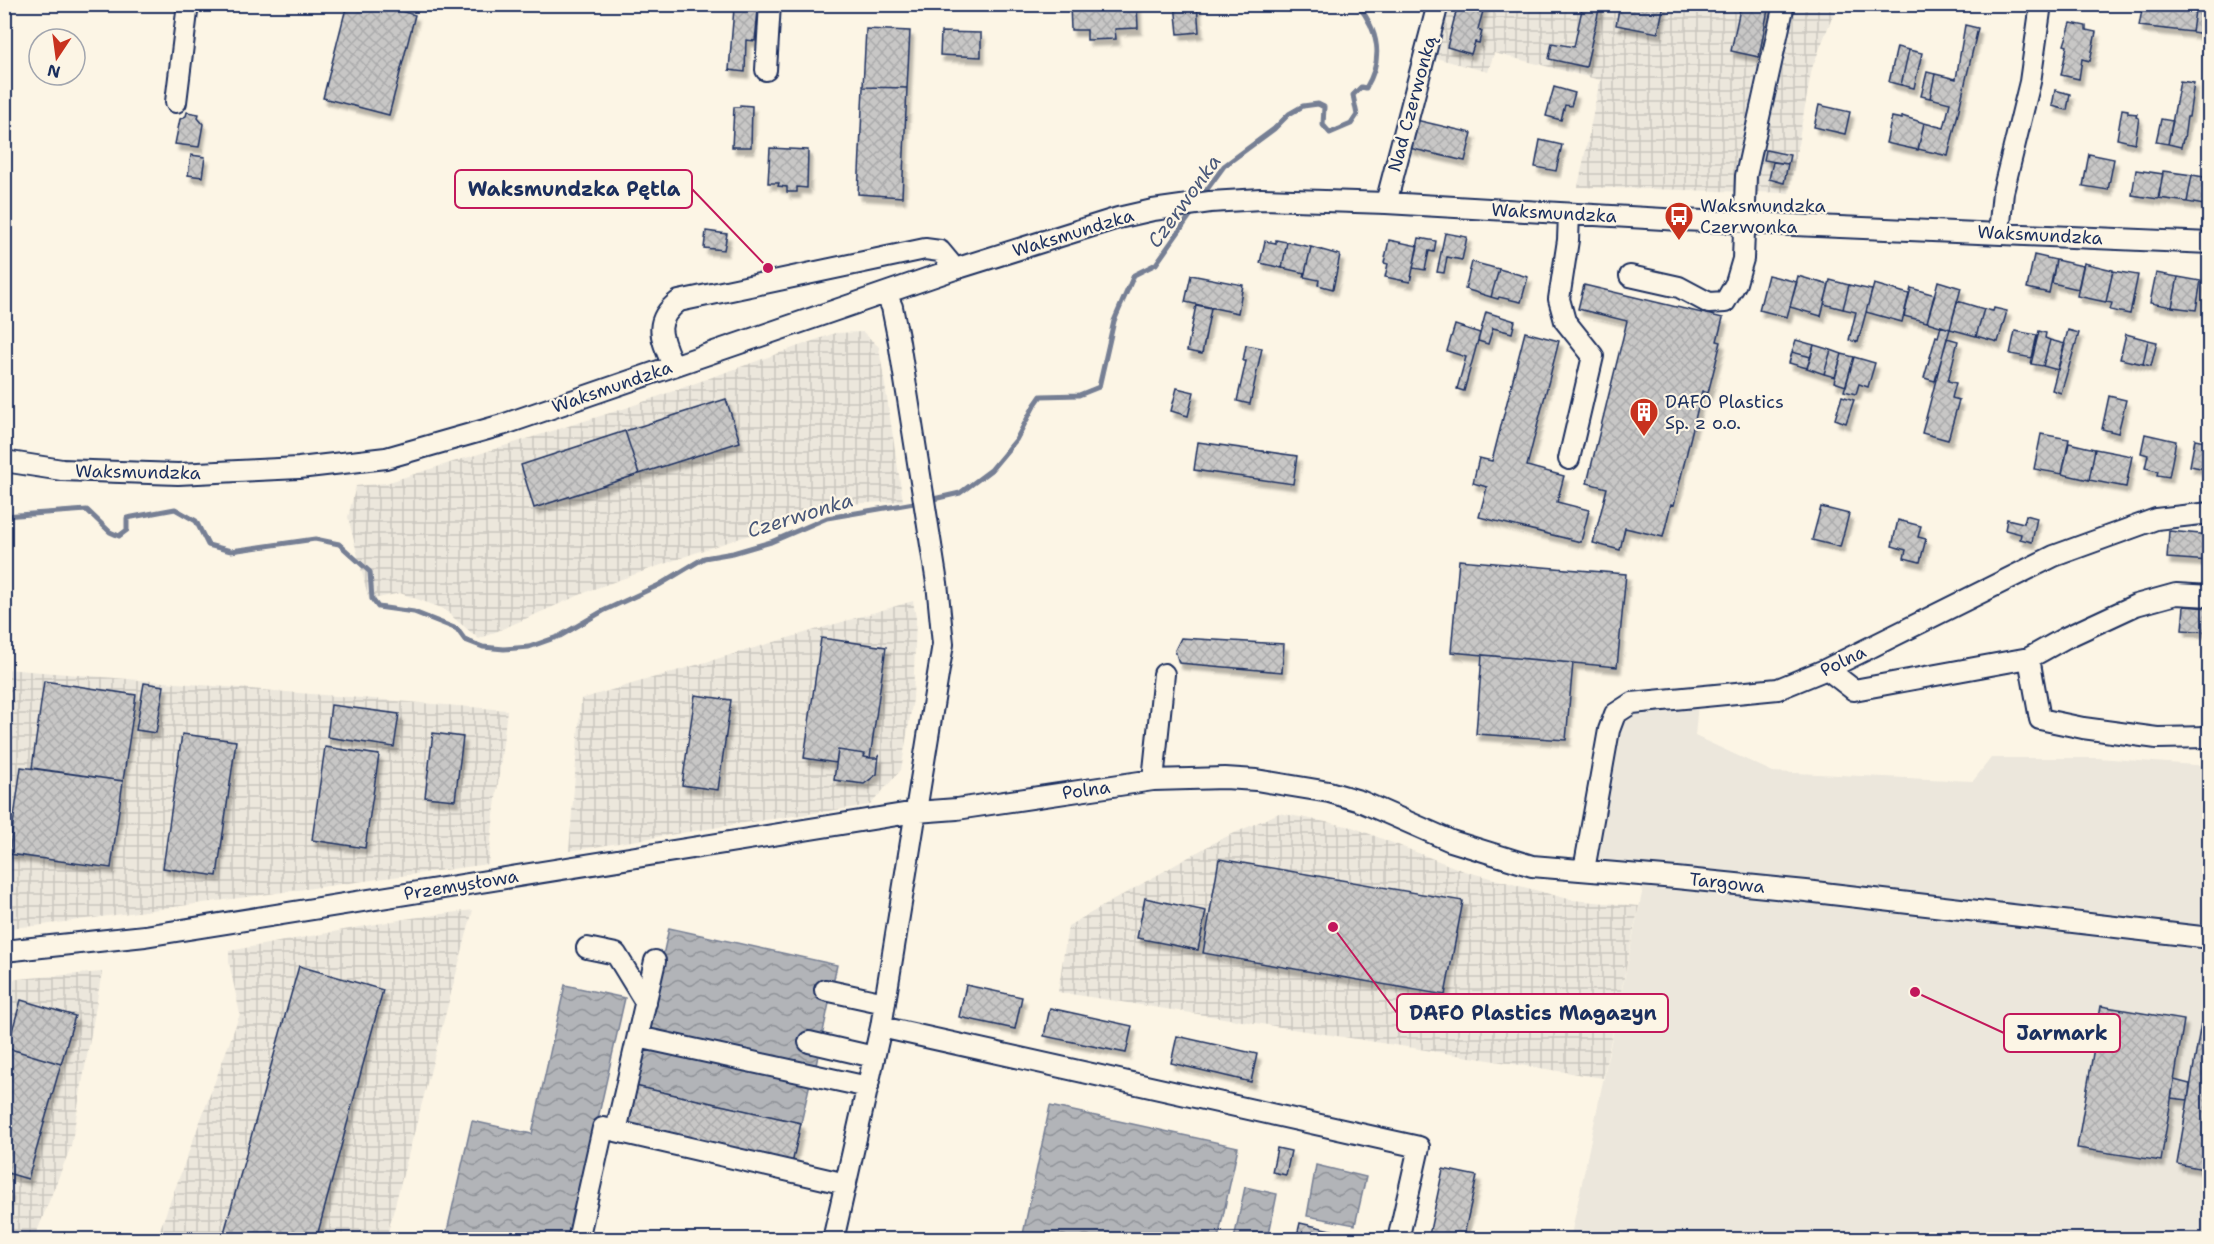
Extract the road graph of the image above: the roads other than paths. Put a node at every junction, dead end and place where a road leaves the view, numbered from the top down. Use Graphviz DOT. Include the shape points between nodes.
graph roads {
  1 [pos="188,4"];
  2 [pos="770,4"];
  3 [pos="1438,4"];
  4 [pos="1784,4"];
  5 [pos="2041,4"];
  6 [pos="766,70"];
  7 [pos="176,102"];
  8 [pos="1386,203"];
  9 [pos="1569,214"];
  10 [pos="1744,223"];
  11 [pos="1999,233"];
  12 [pos="2210,243"];
  13 [pos="955,269"];
  14 [pos="1630,276"];
  15 [pos="886,294"];
  16 [pos="673,366"];
  17 [pos="1569,459"];
  18 [pos="4,461"];
  19 [pos="2210,513"];
  20 [pos="2210,596"];
  21 [pos="2029,658"];
  22 [pos="1827,669"];
  23 [pos="1164,674"];
  24 [pos="2210,737"];
  25 [pos="1153,780"];
  26 [pos="1256,780"];
  27 [pos="916,812"];
  28 [pos="1584,870"];
  29 [pos="2210,938"];
  30 [pos="587,948"];
  31 [pos="4,951"];
  32 [pos="655,961"];
  33 [pos="825,990"];
  34 [pos="646,1003"];
  35 [pos="885,1003"];
  36 [pos="881,1028"];
  37 [pos="638,1037"];
  38 [pos="809,1042"];
  39 [pos="874,1057"];
  40 [pos="867,1087"];
  41 [pos="616,1131"];
  42 [pos="846,1184"];
  43 [pos="578,1239"];
  44 [pos="833,1239"];
  45 [pos="1398,1239"];
  1 -- 7 [label="street"];
  2 -- 6 [label="street"];
  3 -- 8 [label="street, Nad Czerwonką"];
  4 -- 10 [label="street" via="1746,176"];
  5 -- 11 [label="street" via="2030,82 2003,192"];
  8 -- 9 [label="street, Waksmundzka"];
  8 -- 13 [label="street, Waksmundzka" via="1261,199 1178,206 1118,218"];
  9 -- 10 [label="street, Waksmundzka"];
  9 -- 17 [label="street" via="1559,299 1565,321 1593,356"];
  10 -- 11 [label="street, Waksmundzka"];
  10 -- 14 [label="street" via="1743,259 1725,302 1708,303 1679,287"];
  11 -- 12 [label="street, Waksmundzka"];
  13 -- 15 [label="street, Waksmundzka"];
  13 -- 16 [label="street" via="940,252 925,249 679,301 670,308 660,327"];
  15 -- 16 [label="street, Waksmundzka"];
  15 -- 27 [label="street" via="899,342 943,644"];
  16 -- 18 [label="street, Waksmundzka" via="465,437 367,460 178,474 62,470"];
  19 -- 22 [label="street, Polna" via="2156,519 2054,556"];
  20 -- 21 [label="street" via="2176,594 2136,605"];
  21 -- 22 [label="street" via="1854,690"];
  21 -- 24 [label="street" via="2040,719 2157,738"];
  22 -- 28 [label="street, Polna" via="1778,689 1648,700 1632,703 1615,714"];
  23 -- 25 [label="street"];
  25 -- 26 [label="street, Polna"];
  25 -- 27 [label="street, Polna"];
  26 -- 28 [label="street, Targowa" via="1360,801 1451,841 1532,866"];
  27 -- 31 [label="street, Przemysłowa" via="145,936"];
  27 -- 35 [label="street"];
  28 -- 29 [label="street, Targowa" via="1806,891"];
  30 -- 34 [label="street" via="616,954"];
  32 -- 34 [label="street"];
  33 -- 35 [label="street"];
  34 -- 37 [label="street"];
  35 -- 36 [label="street"];
  36 -- 39 [label="street"];
  36 -- 45 [label="street" via="1419,1147"];
  37 -- 40 [label="street"];
  37 -- 41 [label="street"];
  38 -- 39 [label="street"];
  39 -- 40 [label="street"];
  40 -- 42 [label="street"];
  41 -- 42 [label="street"];
  41 -- 43 [label="street" via="603,1128"];
  42 -- 44 [label="street"];
}
